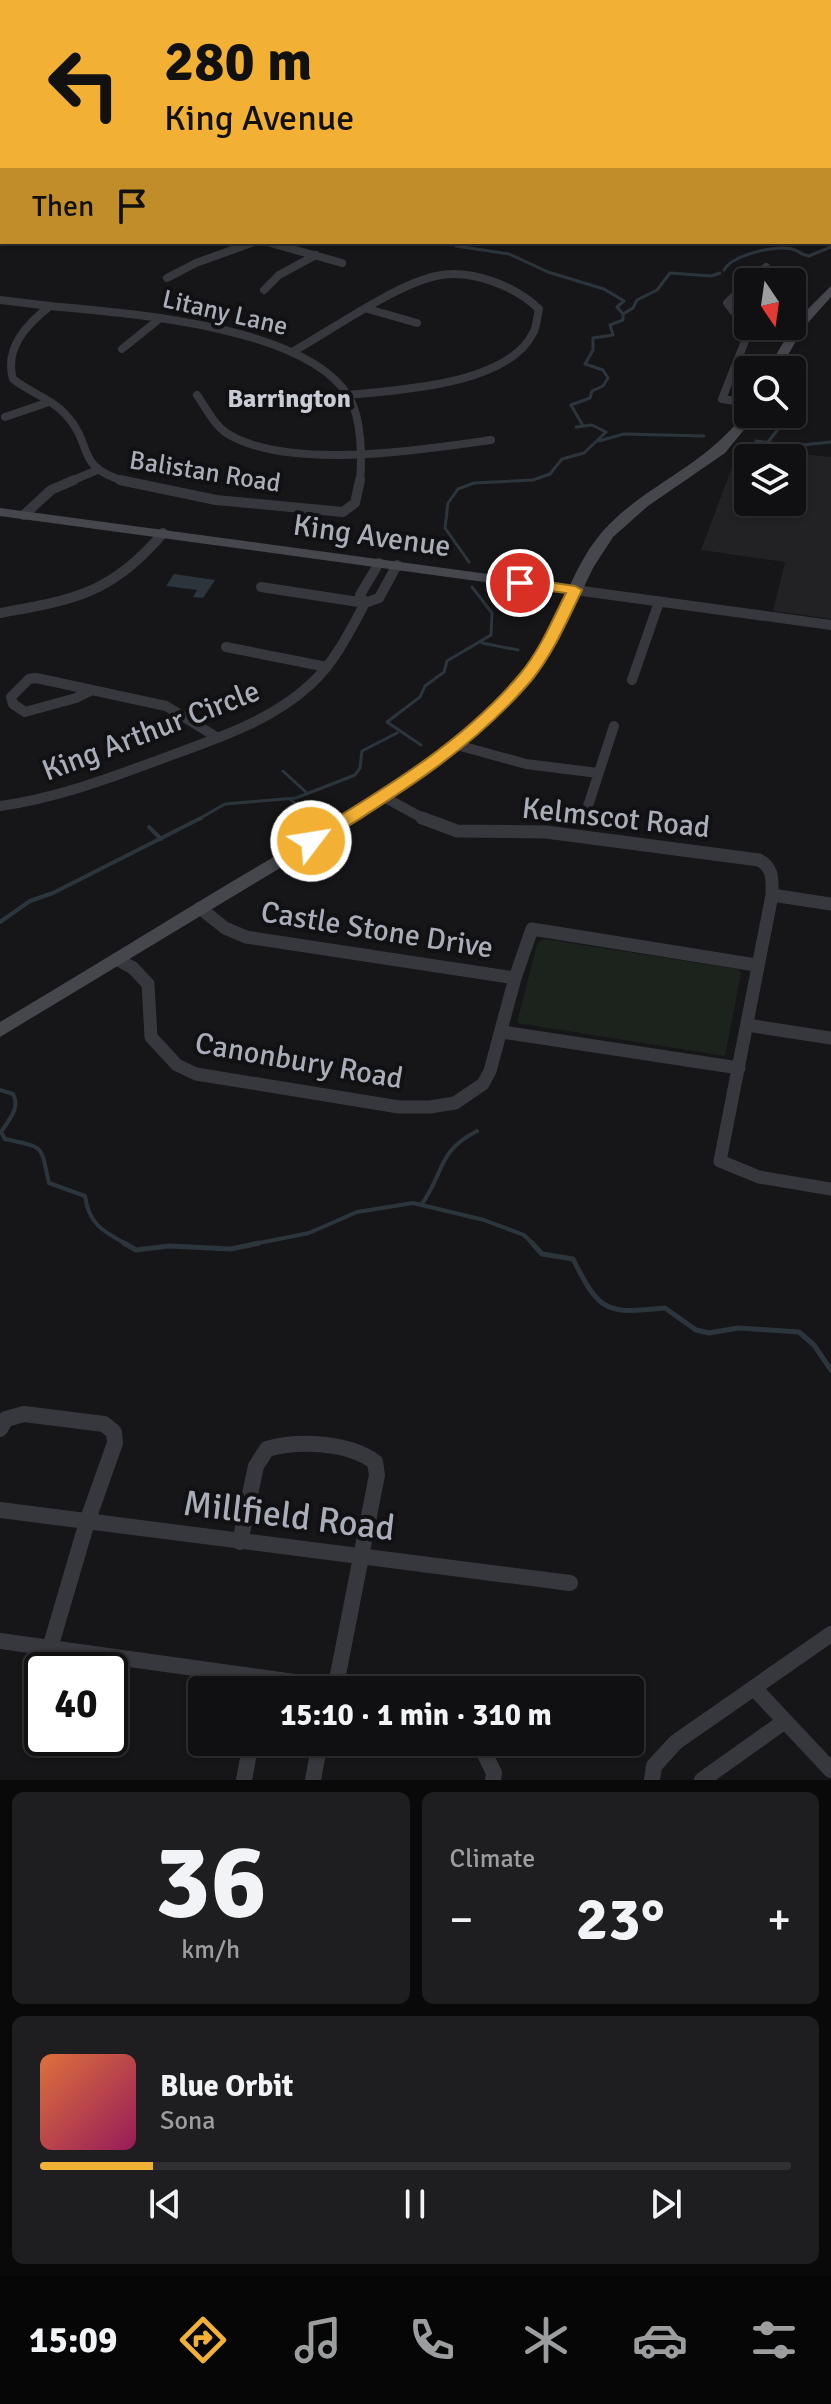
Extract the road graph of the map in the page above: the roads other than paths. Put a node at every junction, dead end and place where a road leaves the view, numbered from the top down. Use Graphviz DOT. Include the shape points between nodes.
graph roads {
  1 [pos="248,244"];
  2 [pos="275,244"];
  3 [pos="316,255"];
  4 [pos="342,263"];
  5 [pos="167,278"];
  6 [pos="264,290"];
  7 [pos="831,290"];
  8 [pos="734,297"];
  9 [pos="0,300"];
  10 [pos="51,305"];
  11 [pos="368,309"];
  12 [pos="734,312"];
  13 [pos="158,320"];
  14 [pos="417,323"];
  15 [pos="122,349"];
  16 [pos="294,351"];
  17 [pos="781,356"];
  18 [pos="2,361"];
  19 [pos="734,369"];
  20 [pos="197,395"];
  21 [pos="349,395"];
  22 [pos="734,401"];
  23 [pos="49,402"];
  24 [pos="5,417"];
  25 [pos="741,428"];
  26 [pos="491,440"];
  27 [pos="360,454"];
  28 [pos="97,470"];
  29 [pos="0,512"];
  30 [pos="24,515"];
  31 [pos="163,533"];
  32 [pos="379,563"];
  33 [pos="397,565"];
  34 [pos="261,587"];
  35 [pos="575,590"];
  36 [pos="659,602"];
  37 [pos="365,603"];
  38 [pos="0,613"];
  39 [pos="831,625"];
  40 [pos="226,647"];
  41 [pos="327,667"];
  42 [pos="632,680"];
  43 [pos="92,690"];
  44 [pos="614,726"];
  45 [pos="218,738"];
  46 [pos="457,745"];
  47 [pos="598,773"];
  48 [pos="384,797"];
  49 [pos="0,806"];
  50 [pos="588,806"];
  51 [pos="772,895"];
  52 [pos="831,904"];
  53 [pos="200,908"];
  54 [pos="117,959"];
  55 [pos="756,965"];
  56 [pos="515,978"];
  57 [pos="747,1025"];
  58 [pos="0,1031"];
  59 [pos="502,1032"];
  60 [pos="831,1038"];
  61 [pos="739,1068"];
  62 [pos="831,1189"];
  63 [pos="0,1429"];
  64 [pos="0,1510"];
  65 [pos="87,1522"];
  66 [pos="240,1542"];
  67 [pos="361,1557"];
  68 [pos="570,1583"];
  69 [pos="831,1634"];
  70 [pos="0,1641"];
  71 [pos="50,1648"];
  72 [pos="249,1676"];
  73 [pos="343,1676"];
  74 [pos="755,1689"];
  75 [pos="785,1721"];
  76 [pos="248,1756"];
  77 [pos="314,1756"];
  78 [pos="486,1756"];
  79 [pos="831,1770"];
  80 [pos="244,1780"];
  81 [pos="313,1780"];
  82 [pos="493,1780"];
  83 [pos="652,1780"];
  84 [pos="702,1780"];
  1 -- 5 [label="street"];
  2 -- 3 [label="street"];
  3 -- 4 [label="street"];
  3 -- 6 [label="street" via="279,275"];
  7 -- 17 [label="street" via="800,324"];
  8 -- 12 [label="street" via="727,303"];
  9 -- 10 [label="street, Litany Lane"];
  10 -- 13 [label="street, Litany Lane"];
  10 -- 18 [label="street, Balistan Road" via="10,339"];
  11 -- 14 [label="street"];
  11 -- 16 [label="street"];
  11 -- 21 [label="street" via="427,277 452,274 516,291 531,299 539,314 524,347 493,369 438,383"];
  13 -- 15 [label="street"];
  13 -- 16 [label="street, Litany Lane" via="248,336"];
  16 -- 21 [label="street, Litany Lane" via="330,374"];
  18 -- 23 [label="street, Balistan Road" via="14,380"];
  19 -- 22 [label="street" via="722,399"];
  20 -- 27 [label="street" via="226,432 251,444"];
  21 -- 27 [label="street"];
  23 -- 24 [label="street"];
  23 -- 28 [label="street, Balistan Road" via="72,419"];
  25 -- 35 [label="street" via="715,455 622,520 591,557"];
  26 -- 27 [label="street"];
  27 -- 28 [label="street, Balistan Road" via="359,492 343,512 142,488"];
  28 -- 30 [label="street" via="51,490"];
  29 -- 30 [label="street, King Avenue"];
  30 -- 31 [label="street, King Avenue"];
  31 -- 32 [label="street, King Avenue"];
  31 -- 38 [label="street" via="135,568 100,588"];
  32 -- 33 [label="street, King Avenue"];
  32 -- 37 [label="street, King Arthur Circle" via="360,595"];
  33 -- 35 [label="street, King Avenue"];
  33 -- 37 [label="street, King Arthur Circle" via="379,598"];
  34 -- 37 [label="street"];
  35 -- 36 [label="street, King Avenue"];
  35 -- 46 [label="street" via="526,677"];
  36 -- 39 [label="street, King Avenue"];
  36 -- 42 [label="street"];
  37 -- 41 [label="street, King Arthur Circle"];
  40 -- 41 [label="street"];
  41 -- 45 [label="street, King Arthur Circle" via="290,701"];
  43 -- 43 [label="street" via="29,679 10,701 25,712"];
  43 -- 45 [label="street" via="166,706"];
  44 -- 47 [label="street"];
  45 -- 49 [label="street, King Arthur Circle" via="59,795"];
  46 -- 47 [label="street" via="513,762"];
  46 -- 48 [label="street"];
  47 -- 50 [label="street"];
  48 -- 51 [label="street, Kelmscot Road" via="457,831 546,832 759,860 773,872"];
  48 -- 53 [label="street"];
  51 -- 52 [label="street"];
  51 -- 55 [label="street"];
  53 -- 54 [label="street"];
  53 -- 56 [label="street, Castle Stone Drive" via="225,928 256,939"];
  54 -- 58 [label="street"];
  54 -- 59 [label="street, Canonbury Road" via="148,982 151,1037 177,1065 196,1074 375,1104 438,1106 465,1098 483,1084"];
  55 -- 56 [label="street" via="532,929"];
  55 -- 57 [label="street"];
  56 -- 59 [label="street, Castle Stone Drive"];
  57 -- 60 [label="street"];
  57 -- 61 [label="street"];
  59 -- 61 [label="street"];
  61 -- 62 [label="street" via="720,1161 760,1177"];
  63 -- 65 [label="street" via="6,1419 24,1414 112,1427 115,1443"];
  64 -- 65 [label="street, Millfield Road"];
  65 -- 66 [label="street, Millfield Road"];
  65 -- 71 [label="street"];
  66 -- 67 [label="street, Millfield Road"];
  66 -- 67 [label="street" via="256,1466 267,1449 290,1445 345,1450 371,1456 377,1468"];
  67 -- 68 [label="street, Millfield Road"];
  67 -- 73 [label="street"];
  69 -- 74 [label="street"];
  70 -- 71 [label="street"];
  71 -- 72 [label="street"];
  74 -- 75 [label="street"];
  74 -- 83 [label="street" via="676,1742 654,1766"];
  75 -- 79 [label="street"];
  75 -- 84 [label="street"];
  76 -- 80 [label="street"];
  77 -- 81 [label="street"];
  78 -- 82 [label="street"];
}
